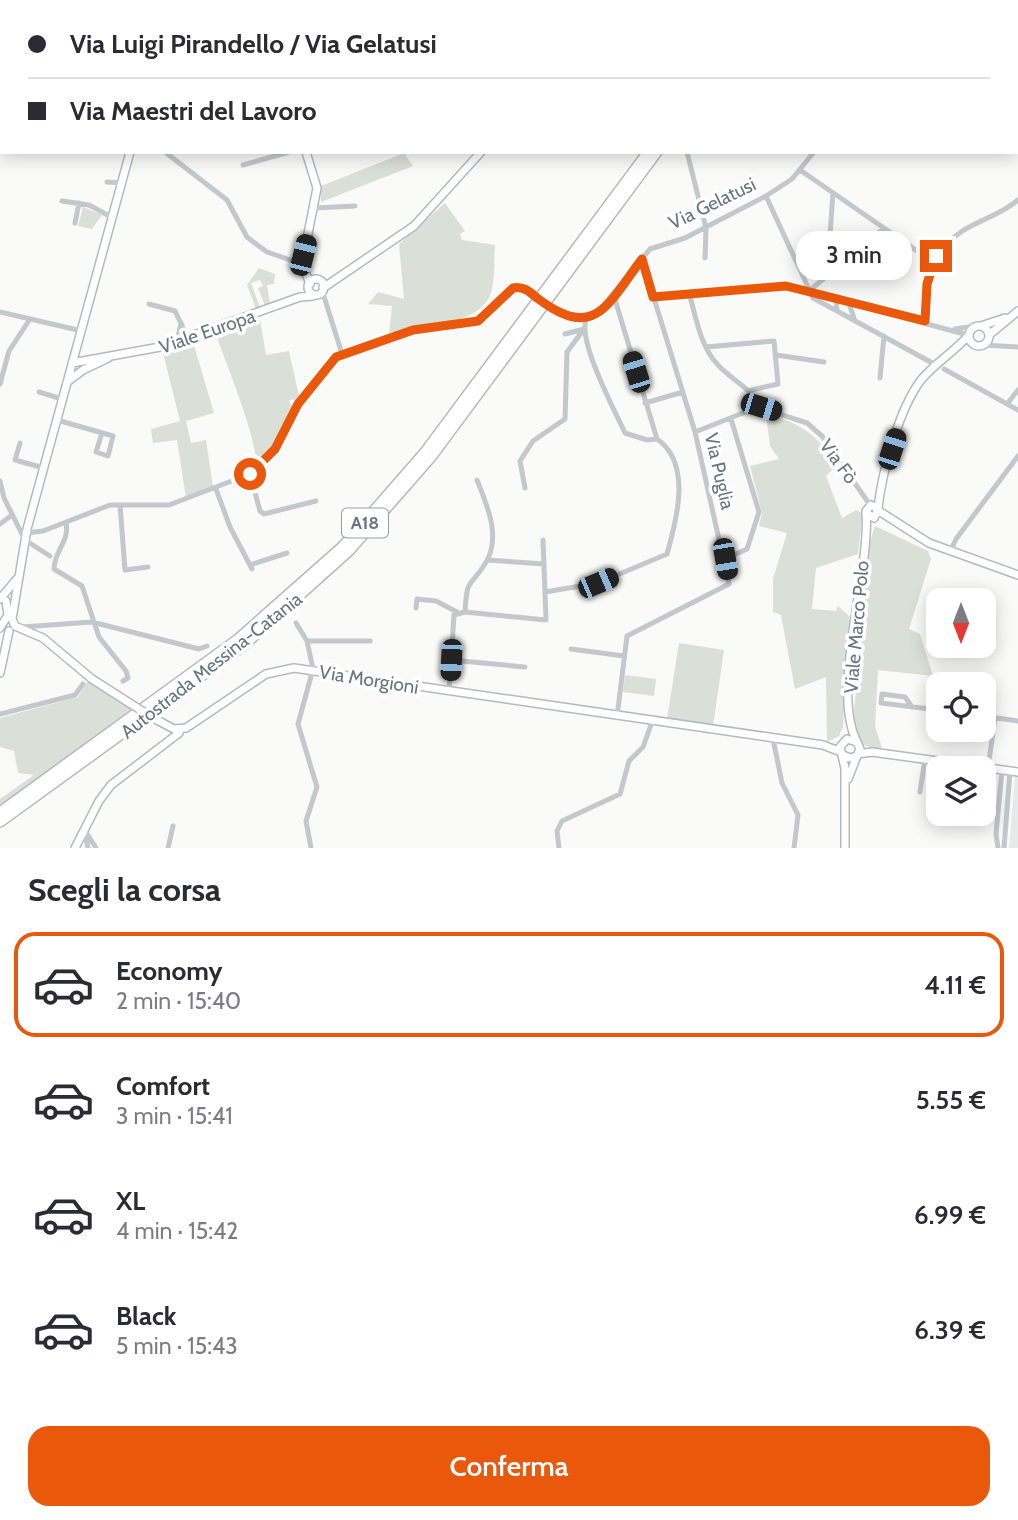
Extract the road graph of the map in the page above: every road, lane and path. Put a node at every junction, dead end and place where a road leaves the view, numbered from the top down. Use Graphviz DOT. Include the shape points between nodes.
graph roads {
  1 [pos="130,154"];
  2 [pos="168,154"];
  3 [pos="282,154"];
  4 [pos="307,154"];
  5 [pos="479,154"];
  6 [pos="650,154"];
  7 [pos="651,154"];
  8 [pos="688,154"];
  9 [pos="812,154"];
  10 [pos="243,165"];
  11 [pos="800,170"];
  12 [pos="107,182"];
  13 [pos="123,183"];
  14 [pos="833,192"];
  15 [pos="766,196"];
  16 [pos="1018,200"];
  17 [pos="62,201"];
  18 [pos="79,203"];
  19 [pos="355,206"];
  20 [pos="315,208"];
  21 [pos="113,219"];
  22 [pos="75,223"];
  23 [pos="706,228"];
  24 [pos="884,228"];
  25 [pos="923,255"];
  26 [pos="705,258"];
  27 [pos="642,259"];
  28 [pos="302,264"];
  29 [pos="308,273"];
  30 [pos="341,274"];
  31 [pos="827,276"];
  32 [pos="319,279"];
  33 [pos="310,285"];
  34 [pos="322,289"];
  35 [pos="809,291"];
  36 [pos="689,293"];
  37 [pos="314,296"];
  38 [pos="614,296"];
  39 [pos="300,297"];
  40 [pos="653,297"];
  41 [pos="836,298"];
  42 [pos="848,301"];
  43 [pos="149,304"];
  44 [pos="326,309"];
  45 [pos="837,311"];
  46 [pos="0,312"];
  47 [pos="1015,313"];
  48 [pos="30,318"];
  49 [pos="586,319"];
  50 [pos="856,320"];
  51 [pos="925,321"];
  52 [pos="181,323"];
  53 [pos="979,326"];
  54 [pos="998,328"];
  55 [pos="584,329"];
  56 [pos="952,329"];
  57 [pos="82,331"];
  58 [pos="565,334"];
  59 [pos="969,335"];
  60 [pos="884,336"];
  61 [pos="989,336"];
  62 [pos="188,338"];
  63 [pos="998,339"];
  64 [pos="79,342"];
  65 [pos="177,342"];
  66 [pos="980,345"];
  67 [pos="1007,345"];
  68 [pos="706,347"];
  69 [pos="1018,347"];
  70 [pos="342,354"];
  71 [pos="776,355"];
  72 [pos="947,357"];
  73 [pos="2,359"];
  74 [pos="99,360"];
  75 [pos="824,362"];
  76 [pos="72,363"];
  77 [pos="940,367"];
  78 [pos="880,378"];
  79 [pos="67,382"];
  80 [pos="0,384"];
  81 [pos="751,390"];
  82 [pos="1018,390"];
  83 [pos="39,392"];
  84 [pos="682,392"];
  85 [pos="62,399"];
  86 [pos="645,403"];
  87 [pos="1007,404"];
  88 [pos="761,407"];
  89 [pos="1018,410"];
  90 [pos="732,419"];
  91 [pos="57,420"];
  92 [pos="695,432"];
  93 [pos="102,433"];
  94 [pos="657,439"];
  95 [pos="19,443"];
  96 [pos="1018,456"];
  97 [pos="44,468"];
  98 [pos="250,474"];
  99 [pos="477,480"];
  100 [pos="0,485"];
  101 [pos="525,488"];
  102 [pos="216,489"];
  103 [pos="316,501"];
  104 [pos="120,505"];
  105 [pos="873,511"];
  106 [pos="12,516"];
  107 [pos="66,523"];
  108 [pos="0,524"];
  109 [pos="18,525"];
  110 [pos="26,534"];
  111 [pos="543,540"];
  112 [pos="950,552"];
  113 [pos="287,553"];
  114 [pos="50,556"];
  115 [pos="725,559"];
  116 [pos="487,560"];
  117 [pos="544,564"];
  118 [pos="148,567"];
  119 [pos="1018,575"];
  120 [pos="18,576"];
  121 [pos="545,592"];
  122 [pos="416,608"];
  123 [pos="457,612"];
  124 [pos="465,612"];
  125 [pos="11,613"];
  126 [pos="92,622"];
  127 [pos="296,623"];
  128 [pos="42,625"];
  129 [pos="3,630"];
  130 [pos="43,638"];
  131 [pos="307,641"];
  132 [pos="370,641"];
  133 [pos="207,646"];
  134 [pos="571,649"];
  135 [pos="624,656"];
  136 [pos="451,660"];
  137 [pos="524,667"];
  138 [pos="313,669"];
  139 [pos="0,673"];
  140 [pos="125,679"];
  141 [pos="83,684"];
  142 [pos="449,692"];
  143 [pos="912,707"];
  144 [pos="926,709"];
  145 [pos="850,713"];
  146 [pos="0,714"];
  147 [pos="617,717"];
  148 [pos="996,718"];
  149 [pos="1018,721"];
  150 [pos="161,722"];
  151 [pos="652,722"];
  152 [pos="180,729"];
  153 [pos="773,739"];
  154 [pos="843,741"];
  155 [pos="168,742"];
  156 [pos="858,744"];
  157 [pos="823,745"];
  158 [pos="872,752"];
  159 [pos="842,754"];
  160 [pos="857,755"];
  161 [pos="925,759"];
  162 [pos="1008,774"];
  163 [pos="920,792"];
  164 [pos="846,794"];
  165 [pos="0,812"];
  166 [pos="0,822"];
  167 [pos="173,826"];
  168 [pos="84,829"];
  169 [pos="75,848"];
  170 [pos="88,848"];
  171 [pos="96,848"];
  172 [pos="168,848"];
  173 [pos="311,848"];
  174 [pos="559,848"];
  175 [pos="794,848"];
  176 [pos="845,848"];
  177 [pos="998,848"];
  178 [pos="1004,848"];
  1 -- 13 [label="main road"];
  2 -- 28 [label="street" via="222,195 247,237 267,252"];
  3 -- 10 [label="street"];
  4 -- 20 [label="main road" via="317,188"];
  5 -- 30 [label="main road" via="414,226"];
  6 -- 165 [label="highway, Autostrada Messina-Catania / A18" via="425,452 343,545 229,646"];
  7 -- 166 [label="highway, Autostrada Messina-Catania / A18" via="410,483 349,551 264,629"];
  8 -- 23 [label="street"];
  9 -- 11 [label="street, Via Gelatusi"];
  11 -- 14 [label="street"];
  11 -- 15 [label="street, Via Gelatusi"];
  12 -- 13 [label="street"];
  13 -- 21 [label="main road"];
  14 -- 24 [label="street"];
  14 -- 31 [label="street"];
  15 -- 23 [label="street, Via Gelatusi"];
  15 -- 35 [label="street"];
  16 -- 51 [label="street" via="963,230 943,247 927,284"];
  17 -- 18 [label="street"];
  18 -- 21 [label="street"];
  18 -- 22 [label="street"];
  19 -- 20 [label="street"];
  20 -- 28 [label="main road"];
  21 -- 57 [label="main road"];
  23 -- 26 [label="street"];
  23 -- 27 [label="street, Via Gelatusi" via="657,245"];
  24 -- 25 [label="street"];
  24 -- 31 [label="street"];
  27 -- 38 [label="street, Via Gelatusi"];
  27 -- 40 [label="street, Via Puglia"];
  28 -- 29 [label="main road"];
  29 -- 32 [label="main road"];
  29 -- 33 [label="main road"];
  30 -- 32 [label="main road"];
  30 -- 34 [label="main road"];
  31 -- 35 [label="street"];
  32 -- 33 [label="main road"];
  32 -- 34 [label="main road"];
  33 -- 37 [label="main road"];
  33 -- 39 [label="main road"];
  34 -- 37 [label="main road"];
  34 -- 44 [label="street"];
  35 -- 36 [label="street" via="786,286"];
  35 -- 41 [label="street"];
  35 -- 45 [label="street"];
  36 -- 40 [label="street"];
  36 -- 68 [label="street"];
  37 -- 39 [label="main road"];
  37 -- 44 [label="street"];
  38 -- 49 [label="street, Via Gelatusi"];
  38 -- 86 [label="street"];
  39 -- 62 [label="main road, Viale Europa"];
  40 -- 84 [label="street, Via Puglia"];
  41 -- 42 [label="street"];
  41 -- 45 [label="street"];
  42 -- 50 [label="street"];
  42 -- 51 [label="street"];
  43 -- 52 [label="street" via="175,312"];
  44 -- 70 [label="street"];
  45 -- 50 [label="street"];
  46 -- 48 [label="street"];
  47 -- 53 [label="main road"];
  47 -- 54 [label="main road"];
  48 -- 57 [label="street"];
  48 -- 73 [label="street"];
  49 -- 55 [label="street"];
  49 -- 70 [label="street, bridge" via="558,314 517,287 484,318 413,330"];
  50 -- 60 [label="street"];
  51 -- 56 [label="street"];
  52 -- 62 [label="street"];
  52 -- 65 [label="street"];
  53 -- 56 [label="street"];
  53 -- 59 [label="main road"];
  53 -- 61 [label="main road"];
  54 -- 61 [label="main road"];
  54 -- 63 [label="street"];
  55 -- 58 [label="street"];
  55 -- 94 [label="street" via="600,384 625,433"];
  55 -- 101 [label="street" via="567,352 565,419 533,441 520,461"];
  56 -- 59 [label="street"];
  57 -- 64 [label="main road"];
  59 -- 66 [label="main road" via="971,342"];
  59 -- 72 [label="main road"];
  60 -- 77 [label="street"];
  60 -- 78 [label="street"];
  61 -- 63 [label="street"];
  61 -- 66 [label="main road"];
  62 -- 65 [label="main road, Viale Europa"];
  63 -- 67 [label="street"];
  64 -- 74 [label="main road" via="84,352"];
  64 -- 76 [label="main road"];
  65 -- 74 [label="main road, Viale Europa"];
  66 -- 67 [label="street"];
  66 -- 72 [label="main road"];
  67 -- 69 [label="street"];
  68 -- 71 [label="street" via="774,341"];
  68 -- 81 [label="street" via="718,365"];
  70 -- 98 [label="street" via="298,404 275,449"];
  71 -- 75 [label="street"];
  71 -- 81 [label="street" via="778,384"];
  72 -- 77 [label="main road"];
  73 -- 80 [label="street"];
  74 -- 76 [label="main road, Viale Europa" via="81,366"];
  74 -- 79 [label="main road"];
  76 -- 79 [label="main road"];
  77 -- 87 [label="street"];
  77 -- 105 [label="main road" via="921,380 908,402"];
  79 -- 85 [label="main road"];
  81 -- 88 [label="street"];
  82 -- 87 [label="street"];
  83 -- 85 [label="street"];
  84 -- 86 [label="street"];
  84 -- 92 [label="street, Via Puglia"];
  85 -- 91 [label="main road"];
  86 -- 94 [label="street"];
  87 -- 89 [label="street"];
  88 -- 90 [label="street"];
  88 -- 105 [label="street, Via Fò" via="807,424 822,436"];
  90 -- 92 [label="street"];
  90 -- 115 [label="street" via="759,512 747,549"];
  91 -- 93 [label="street"];
  91 -- 97 [label="main road"];
  92 -- 115 [label="street, Via Puglia"];
  94 -- 121 [label="street" via="677,463 677,506 667,554 598,583"];
  95 -- 97 [label="street" via="15,460"];
  96 -- 112 [label="street"];
  97 -- 110 [label="main road"];
  98 -- 102 [label="street"];
  98 -- 103 [label="street" via="264,514"];
  99 -- 116 [label="street" via="490,511 492,537"];
  100 -- 106 [label="street"];
  102 -- 104 [label="street" via="169,505"];
  102 -- 113 [label="street" via="251,567"];
  104 -- 107 [label="street"];
  104 -- 118 [label="street" via="125,570"];
  105 -- 112 [label="main road"];
  105 -- 145 [label="main road, Viale Marco Polo" via="864,540 851,657"];
  106 -- 108 [label="street"];
  106 -- 109 [label="street"];
  107 -- 110 [label="street"];
  107 -- 126 [label="street" via="66,537 54,558 54,569 82,586"];
  109 -- 110 [label="street"];
  109 -- 110 [label="street"];
  110 -- 114 [label="street"];
  110 -- 120 [label="main road"];
  111 -- 117 [label="street"];
  112 -- 119 [label="main road"];
  115 -- 135 [label="street, Via Puglia" via="729,584 627,636"];
  116 -- 117 [label="street"];
  116 -- 124 [label="street" via="467,585"];
  117 -- 121 [label="street"];
  120 -- 125 [label="main road"];
  120 -- 125 [label="main road"];
  121 -- 124 [label="street" via="546,620"];
  122 -- 123 [label="street" via="417,599 432,600"];
  123 -- 124 [label="street"];
  123 -- 136 [label="street"];
  125 -- 128 [label="street"];
  125 -- 129 [label="main road"];
  125 -- 129 [label="main road"];
  125 -- 130 [label="main road"];
  126 -- 128 [label="street"];
  126 -- 133 [label="street" via="199,649"];
  126 -- 140 [label="street"];
  127 -- 131 [label="street"];
  128 -- 130 [label="street"];
  129 -- 139 [label="main road"];
  130 -- 150 [label="main road, bridge" via="92,679"];
  131 -- 132 [label="street"];
  131 -- 138 [label="street"];
  134 -- 135 [label="street"];
  135 -- 147 [label="street, Via Puglia"];
  136 -- 137 [label="street"];
  136 -- 142 [label="street"];
  138 -- 142 [label="main road, Via Morgioni"];
  138 -- 152 [label="main road, Via Morgioni" via="266,674"];
  138 -- 173 [label="street" via="298,724 317,787 306,821"];
  141 -- 146 [label="street" via="75,695"];
  142 -- 147 [label="main road, Via Morgioni"];
  143 -- 143 [label="street" via="881,703 882,694 905,697"];
  143 -- 144 [label="street"];
  145 -- 154 [label="main road"];
  145 -- 156 [label="main road"];
  147 -- 151 [label="main road, Via Morgioni"];
  148 -- 149 [label="street"];
  150 -- 152 [label="main road"];
  150 -- 155 [label="main road" via="170,733"];
  151 -- 153 [label="main road, Via Morgioni"];
  151 -- 174 [label="street" via="643,747 629,761 620,794 562,821 557,831"];
  152 -- 155 [label="main road, Via Morgioni"];
  153 -- 157 [label="main road, Via Morgioni"];
  153 -- 175 [label="street" via="782,783 798,815"];
  154 -- 156 [label="main road"];
  154 -- 157 [label="main road"];
  154 -- 159 [label="main road"];
  155 -- 168 [label="main road" via="121,776 99,801"];
  156 -- 158 [label="main road"];
  156 -- 160 [label="main road"];
  157 -- 159 [label="main road"];
  158 -- 160 [label="main road"];
  158 -- 161 [label="main road"];
  159 -- 160 [label="main road"];
  159 -- 164 [label="main road"];
  160 -- 164 [label="main road"];
  161 -- 163 [label="street"];
  162 -- 177 [label="street" via="996,835"];
  162 -- 178 [label="street"];
  164 -- 176 [label="main road"];
  167 -- 172 [label="street"];
  168 -- 169 [label="main road"];
  168 -- 170 [label="street"];
  168 -- 171 [label="street"];
}
